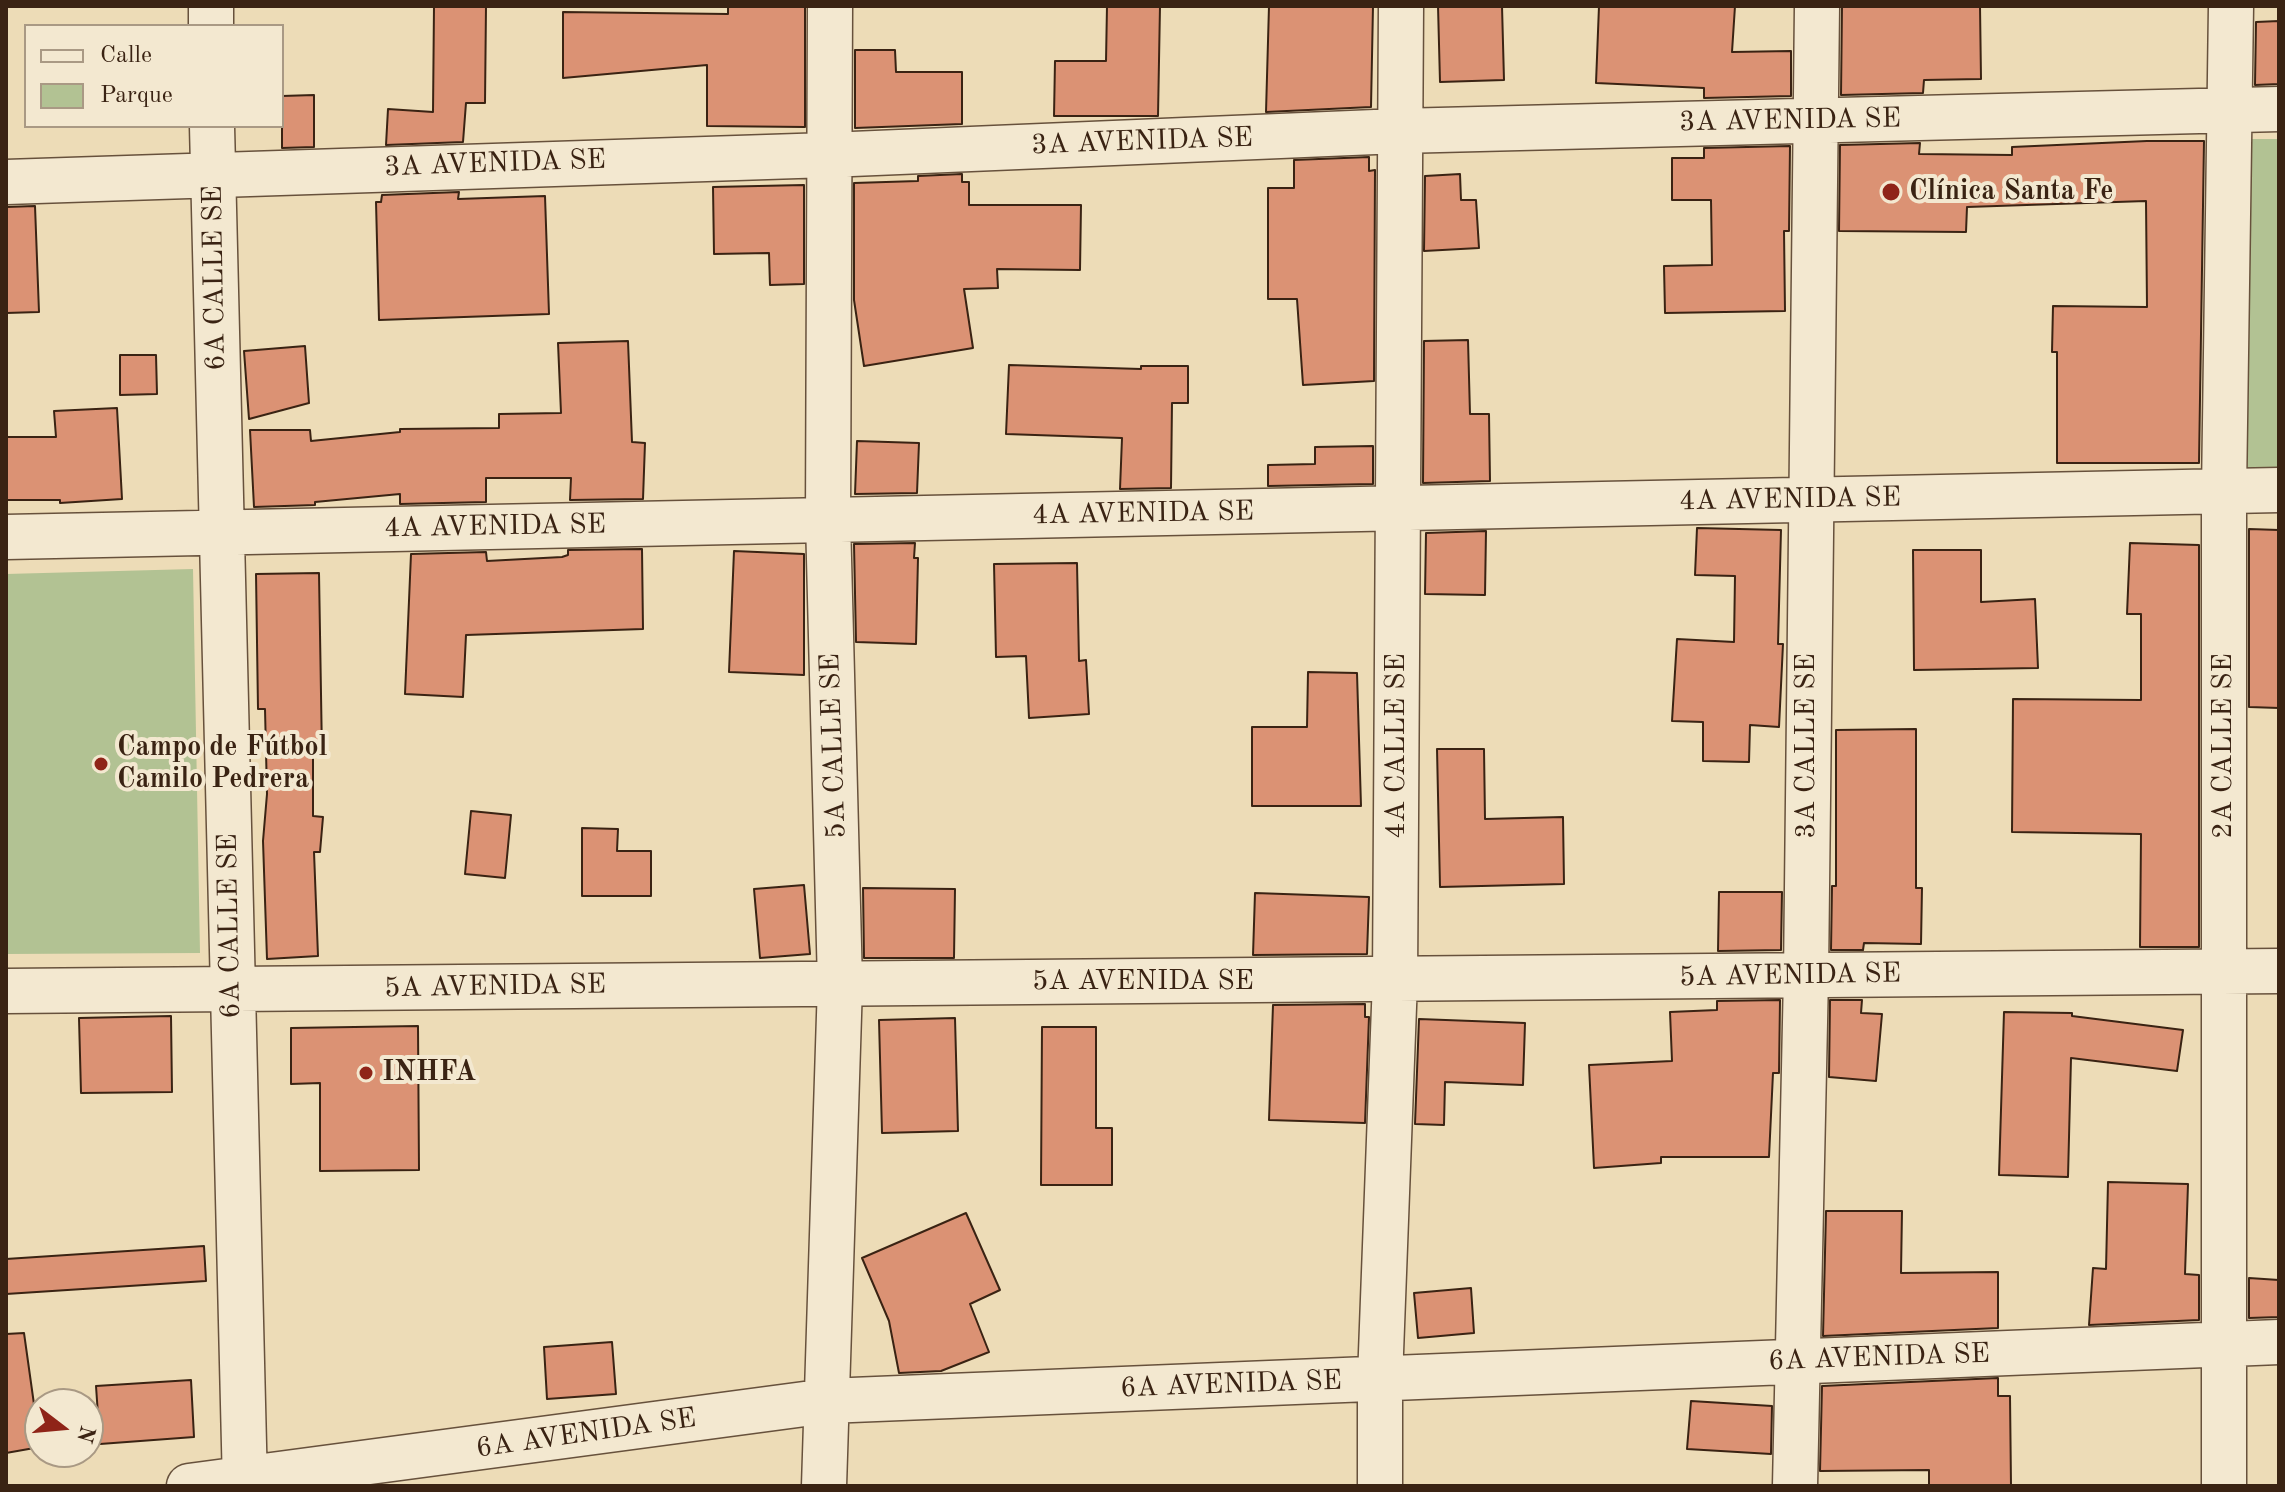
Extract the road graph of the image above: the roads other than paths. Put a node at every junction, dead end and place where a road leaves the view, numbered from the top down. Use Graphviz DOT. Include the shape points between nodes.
graph roads {
  1 [pos="830,6"];
  2 [pos="1401,6"];
  3 [pos="1817,6"];
  4 [pos="2231,6"];
  5 [pos="2279,109"];
  6 [pos="2229,110"];
  7 [pos="1815,121"];
  8 [pos="212,128"];
  9 [pos="1399,131"];
  10 [pos="828,155"];
  11 [pos="212,172"];
  12 [pos="6,182"];
  13 [pos="2279,490"];
  14 [pos="2224,492"];
  15 [pos="1809,500"];
  16 [pos="1398,508"];
  17 [pos="828,520"];
  18 [pos="221,532"];
  19 [pos="6,537"];
  20 [pos="2279,971"];
  21 [pos="2224,972"];
  22 [pos="1806,976"];
  23 [pos="1395,980"];
  24 [pos="840,984"];
  25 [pos="231,989"];
  26 [pos="6,991"];
  27 [pos="2279,1342"];
  28 [pos="2222,1344"];
  29 [pos="1797,1362"];
  30 [pos="1380,1379"];
  31 [pos="827,1401"];
  32 [pos="245,1483"];
  33 [pos="189,1486"];
  34 [pos="824,1486"];
  35 [pos="1380,1486"];
  36 [pos="1795,1486"];
  37 [pos="2224,1486"];
  1 -- 10 [label="street, 5A CALLE SE"];
  2 -- 9 [label="street, 4A CALLE SE"];
  3 -- 7 [label="street, 3A CALLE SE"];
  4 -- 6 [label="street, 2A CALLE SE"];
  5 -- 6 [label="street, 3A AVENIDA SE"];
  6 -- 7 [label="street, 3A AVENIDA SE"];
  6 -- 14 [label="street, 2A CALLE SE"];
  7 -- 9 [label="street, 3A AVENIDA SE"];
  7 -- 15 [label="street, 3A CALLE SE"];
  8 -- 11 [label="street, 6A CALLE SE"];
  9 -- 10 [label="street, 3A AVENIDA SE"];
  9 -- 16 [label="street, 4A CALLE SE"];
  10 -- 11 [label="street, 3A AVENIDA SE"];
  10 -- 17 [label="street, 5A CALLE SE"];
  11 -- 12 [label="street, 3A AVENIDA SE"];
  11 -- 18 [label="street, 6A CALLE SE"];
  13 -- 14 [label="street, 4A AVENIDA SE"];
  14 -- 15 [label="street, 4A AVENIDA SE"];
  14 -- 21 [label="street, 2A CALLE SE"];
  15 -- 16 [label="street, 4A AVENIDA SE"];
  15 -- 22 [label="street, 3A CALLE SE"];
  16 -- 17 [label="street, 4A AVENIDA SE"];
  16 -- 23 [label="street, 4A CALLE SE"];
  17 -- 18 [label="street, 4A AVENIDA SE"];
  17 -- 24 [label="street, 5A CALLE SE"];
  18 -- 19 [label="street, 4A AVENIDA SE"];
  18 -- 25 [label="street, 6A CALLE SE"];
  20 -- 21 [label="street, 5A AVENIDA SE"];
  21 -- 22 [label="street, 5A AVENIDA SE"];
  21 -- 28 [label="street, 2A CALLE SE"];
  22 -- 23 [label="street, 5A AVENIDA SE"];
  22 -- 29 [label="street, 3A CALLE SE"];
  23 -- 24 [label="street, 5A AVENIDA SE"];
  23 -- 30 [label="street, 4A CALLE SE"];
  24 -- 25 [label="street, 5A AVENIDA SE"];
  24 -- 31 [label="street, 5A CALLE SE"];
  25 -- 26 [label="street, 5A AVENIDA SE"];
  25 -- 32 [label="street, 6A CALLE SE"];
  27 -- 28 [label="street, 6A AVENIDA SE"];
  28 -- 29 [label="street, 6A AVENIDA SE"];
  28 -- 37 [label="street, 2A CALLE SE"];
  29 -- 30 [label="street, 6A AVENIDA SE"];
  29 -- 36 [label="street, 3A CALLE SE"];
  30 -- 31 [label="street, 6A AVENIDA SE"];
  30 -- 35 [label="street, 4A CALLE SE"];
  31 -- 32 [label="street, 6A AVENIDA SE"];
  31 -- 34 [label="street, 5A CALLE SE"];
  32 -- 33 [label="street, 6A AVENIDA SE"];
}
